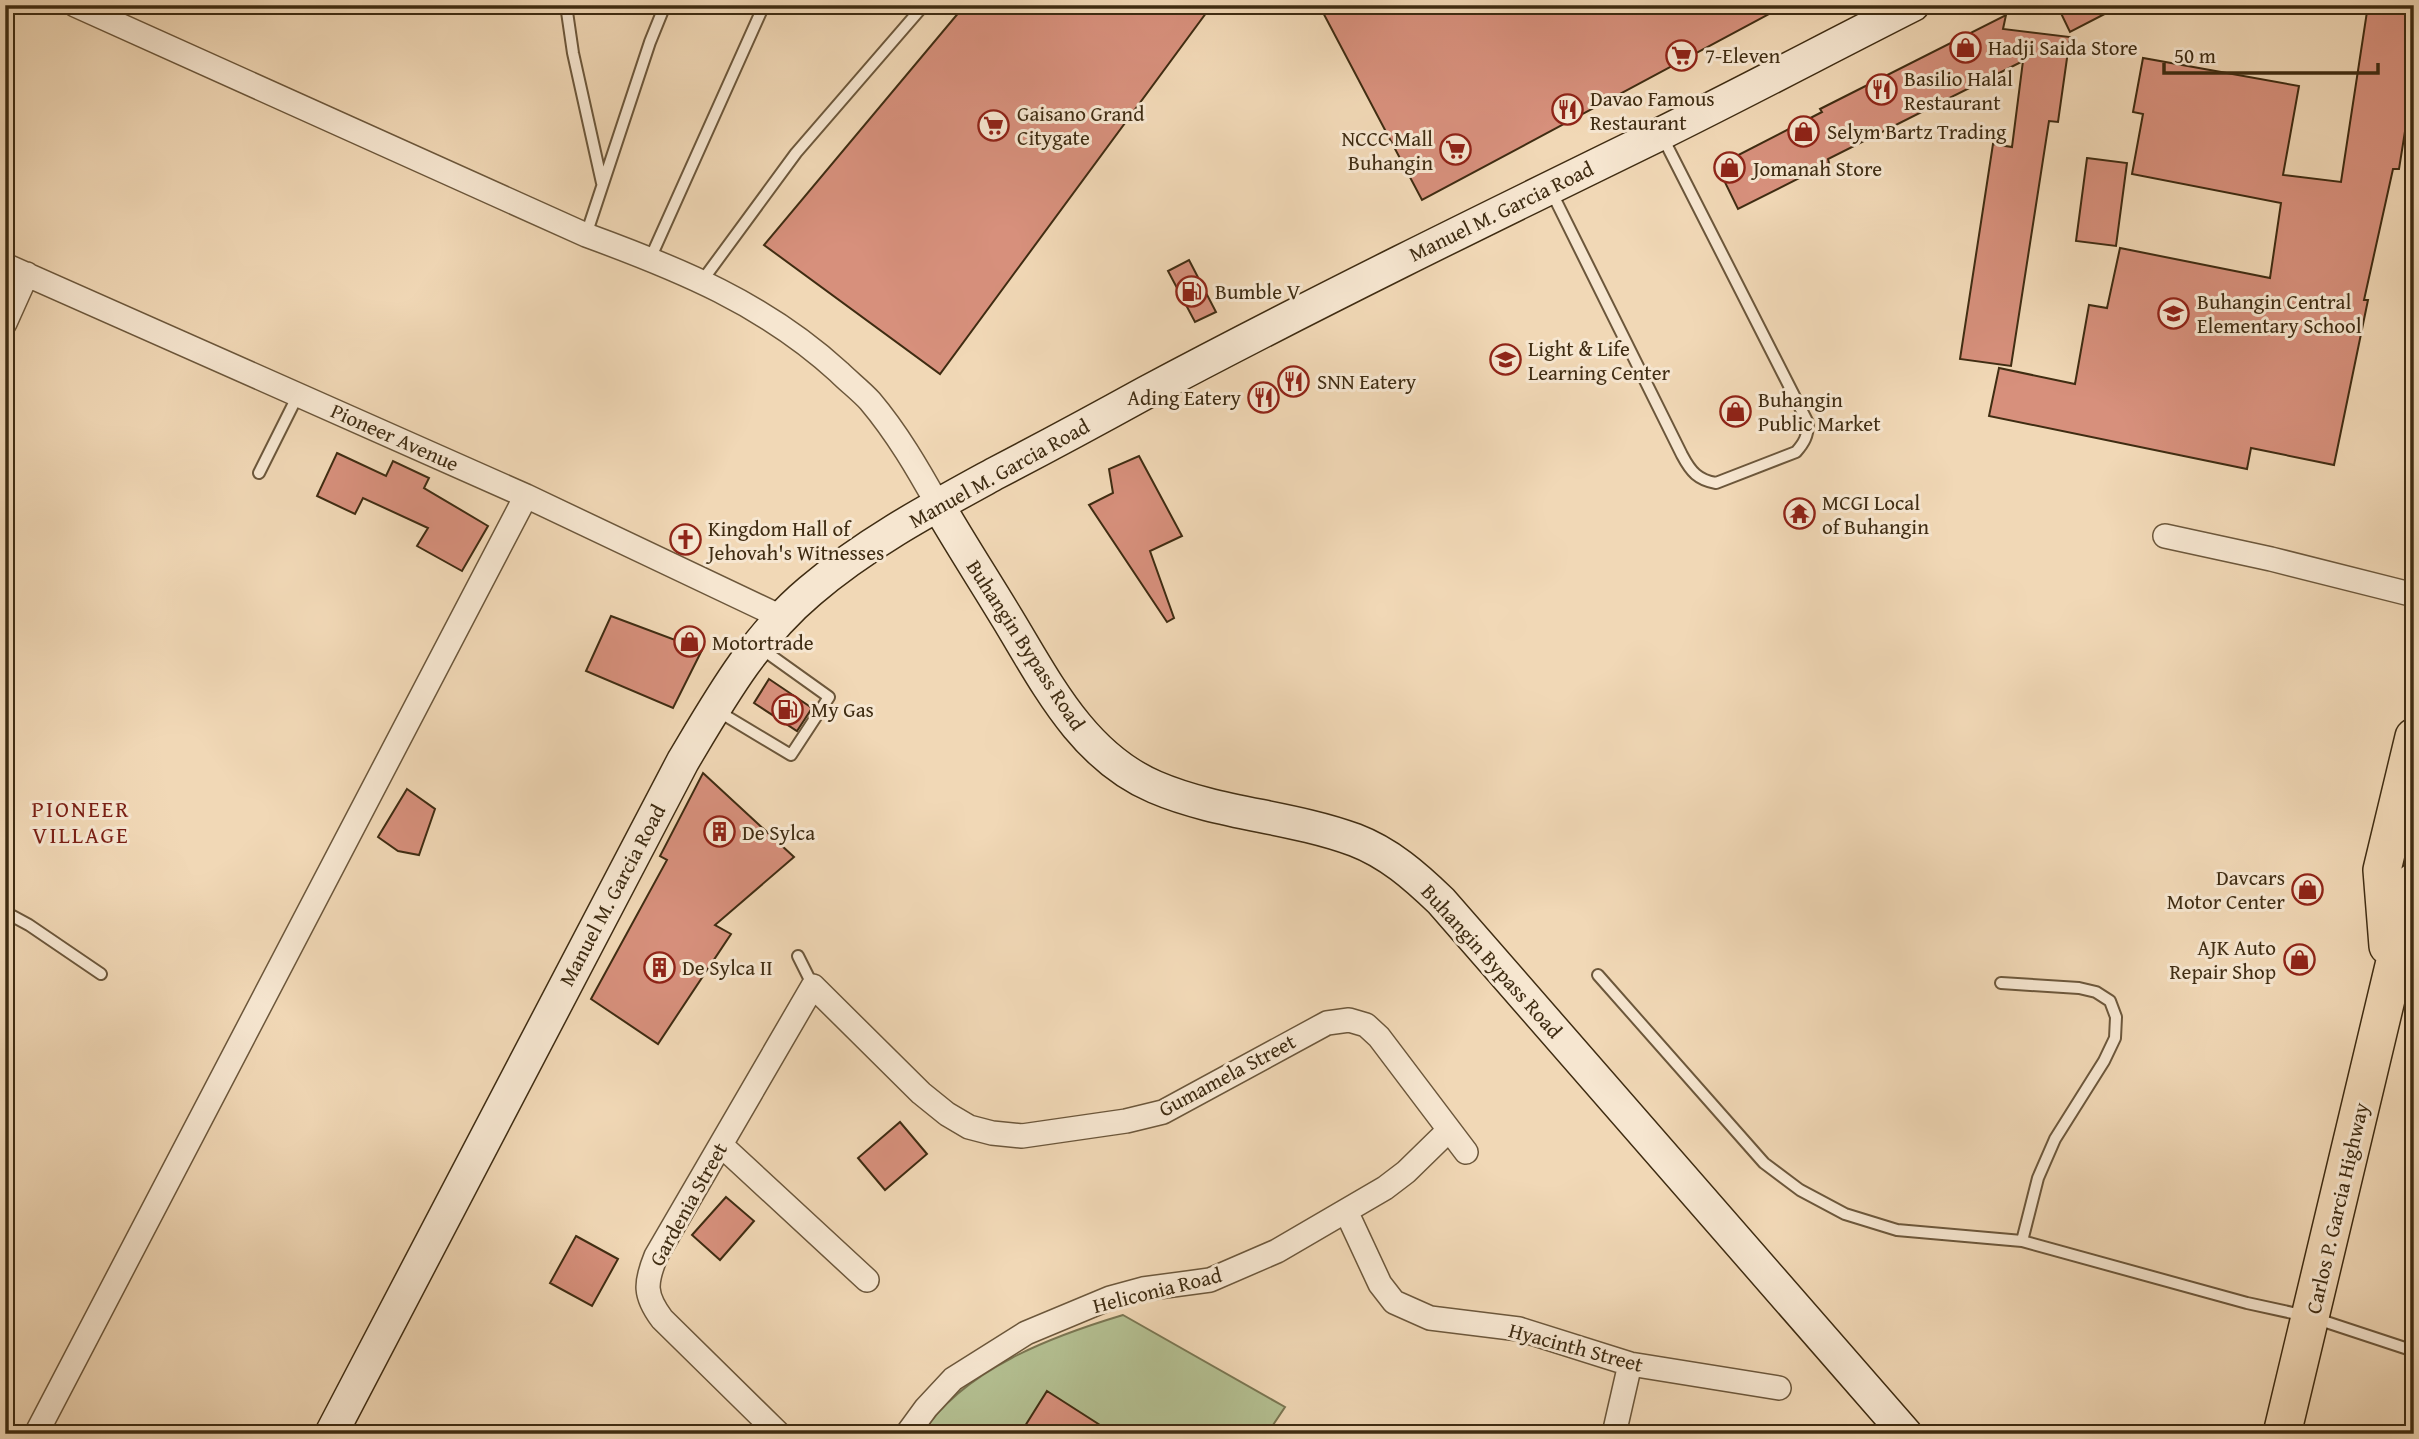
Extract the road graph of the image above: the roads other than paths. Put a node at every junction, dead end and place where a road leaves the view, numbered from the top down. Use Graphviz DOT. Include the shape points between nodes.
graph roads {
  1 [pos="75,5"];
  2 [pos="566,5"];
  3 [pos="665,5"];
  4 [pos="764,5"];
  5 [pos="924,5"];
  6 [pos="1913,5"];
  7 [pos="1661,133"];
  8 [pos="603,186"];
  9 [pos="1549,188"];
  10 [pos="586,235"];
  11 [pos="650,259"];
  12 [pos="5,265"];
  13 [pos="27,274"];
  14 [pos="702,281"];
  15 [pos="5,323"];
  16 [pos="298,394"];
  17 [pos="258,473"];
  18 [pos="526,496"];
  19 [pos="938,505"];
  20 [pos="2165,536"];
  21 [pos="2414,595"];
  22 [pos="781,617"];
  23 [pos="756,645"];
  24 [pos="715,709"];
  25 [pos="2414,737"];
  26 [pos="2414,882"];
  27 [pos="5,912"];
  28 [pos="2414,945"];
  29 [pos="798,956"];
  30 [pos="101,974"];
  31 [pos="1598,975"];
  32 [pos="2390,982"];
  33 [pos="2001,983"];
  34 [pos="813,986"];
  35 [pos="1449,1130"];
  36 [pos="721,1145"];
  37 [pos="1466,1152"];
  38 [pos="1346,1211"];
  39 [pos="2022,1241"];
  40 [pos="867,1280"];
  41 [pos="2311,1317"];
  42 [pos="2414,1351"];
  43 [pos="1630,1364"];
  44 [pos="1779,1388"];
  45 [pos="36,1434"];
  46 [pos="331,1434"];
  47 [pos="779,1434"];
  48 [pos="907,1434"];
  49 [pos="1614,1434"];
  50 [pos="1906,1434"];
  51 [pos="2282,1434"];
  1 -- 10 [label="street"];
  2 -- 8 [label="lane"];
  3 -- 8 [label="lane"];
  4 -- 11 [label="lane"];
  5 -- 14 [label="lane" via="796,153"];
  6 -- 7 [label="main road, Manuel M. Garcia Road"];
  7 -- 9 [label="main road, Manuel M. Garcia Road"];
  7 -- 9 [label="lane" via="1808,423 1804,443 1796,452 1716,483 1694,474"];
  8 -- 10 [label="lane"];
  9 -- 19 [label="main road, Manuel M. Garcia Road" via="1198,365"];
  10 -- 11 [label="street"];
  11 -- 14 [label="street"];
  12 -- 13 [label="street, Pioneer Avenue"];
  13 -- 15 [label="street"];
  13 -- 16 [label="street, Pioneer Avenue"];
  14 -- 19 [label="street" via="768,316 821,355 869,400 909,454"];
  16 -- 17 [label="lane"];
  16 -- 18 [label="street, Pioneer Avenue"];
  18 -- 22 [label="street, Pioneer Avenue"];
  18 -- 45 [label="street"];
  19 -- 22 [label="main road, Manuel M. Garcia Road" via="876,542"];
  19 -- 50 [label="main road, Buhangin Bypass Road" via="1048,687 1098,750 1154,786 1356,840 1413,875 1449,910"];
  20 -- 21 [label="street"];
  22 -- 23 [label="main road, Manuel M. Garcia Road"];
  23 -- 24 [label="main road, Manuel M. Garcia Road"];
  23 -- 24 [label="lane" via="829,696 791,755"];
  24 -- 46 [label="main road, Manuel M. Garcia Road" via="623,872"];
  25 -- 32 [label="highway, Carlos P. Garcia Highway" via="2382,870"];
  26 -- 32 [label="highway, Carlos P. Garcia Highway"];
  27 -- 30 [label="lane"];
  28 -- 32 [label="highway, Carlos P. Garcia Highway"];
  29 -- 34 [label="lane"];
  31 -- 39 [label="lane" via="1764,1163 1800,1190 1846,1214 1897,1230"];
  32 -- 41 [label="highway, Carlos P. Garcia Highway"];
  33 -- 39 [label="lane" via="2096,992 2110,1001 2116,1017 2115,1038 2042,1168"];
  34 -- 35 [label="street, Gumamela Street" via="938,1107 969,1127 992,1133 1022,1136 1163,1112 1303,1035 1328,1023 1349,1020 1366,1025 1379,1037"];
  34 -- 36 [label="street, Gardenia Street"];
  35 -- 37 [label="street, Gumamela Street"];
  35 -- 38 [label="street, Heliconia Road" via="1406,1172"];
  36 -- 40 [label="street"];
  36 -- 47 [label="street, Gardenia Street" via="656,1256 647,1289 652,1306 663,1319"];
  38 -- 43 [label="street, Hyacinth Street" via="1380,1283 1394,1302 1430,1318 1519,1329"];
  38 -- 48 [label="street, Heliconia Road" via="1277,1251 1210,1280 1110,1298 1026,1333 953,1379"];
  39 -- 41 [label="lane"];
  41 -- 42 [label="lane"];
  41 -- 51 [label="highway, Carlos P. Garcia Highway"];
  43 -- 44 [label="street, Hyacinth Street"];
  43 -- 49 [label="street"];
}
